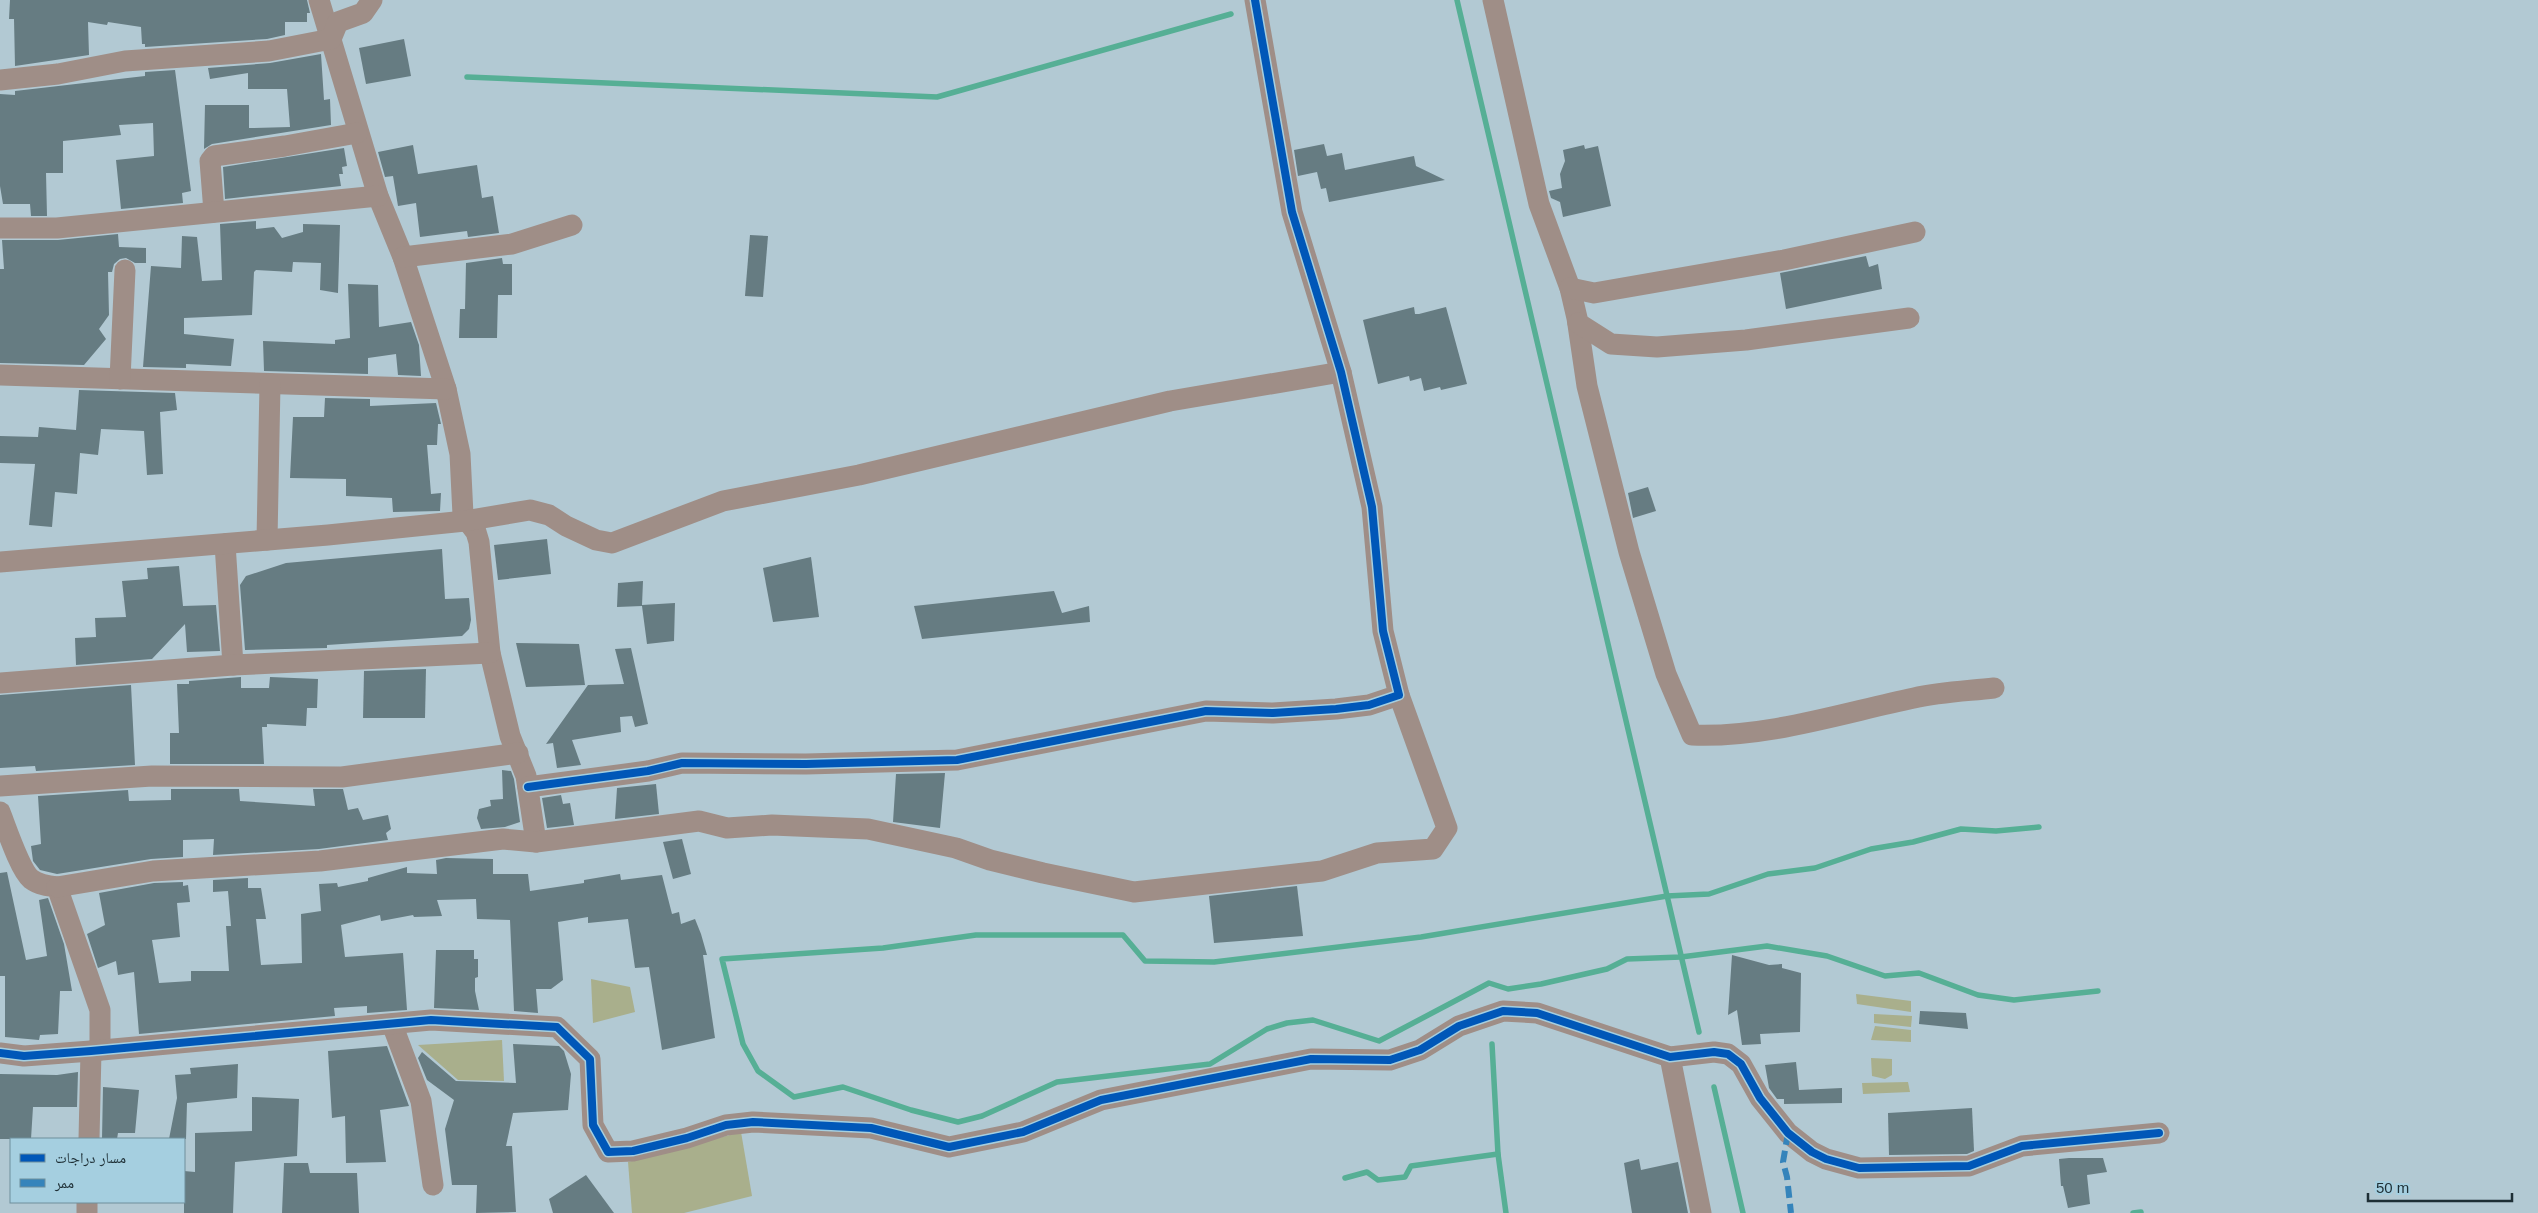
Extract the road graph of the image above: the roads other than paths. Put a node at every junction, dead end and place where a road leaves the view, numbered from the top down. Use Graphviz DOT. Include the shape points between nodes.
graph roads {
  1 [pos="319,0"];
  2 [pos="372,0"];
  3 [pos="1255,0"];
  4 [pos="1493,0"];
  5 [pos="331,39"];
  6 [pos="0,80"];
  7 [pos="357,133"];
  8 [pos="378,196"];
  9 [pos="214,212"];
  10 [pos="572,226"];
  11 [pos="0,228"];
  12 [pos="1915,232"];
  13 [pos="403,257"];
  14 [pos="125,270"];
  15 [pos="1570,288"];
  16 [pos="1909,318"];
  17 [pos="1578,323"];
  18 [pos="1342,372"];
  19 [pos="0,375"];
  20 [pos="120,379"];
  21 [pos="270,384"];
  22 [pos="446,389"];
  23 [pos="465,521"];
  24 [pos="267,540"];
  25 [pos="225,544"];
  26 [pos="0,562"];
  27 [pos="490,653"];
  28 [pos="234,665"];
  29 [pos="0,683"];
  30 [pos="1994,688"];
  31 [pos="1399,695"];
  32 [pos="518,753"];
  33 [pos="0,786"];
  34 [pos="528,787"];
  35 [pos="0,812"];
  36 [pos="536,842"];
  37 [pos="57,887"];
  38 [pos="392,1024"];
  39 [pos="95,1051"];
  40 [pos="0,1053"];
  41 [pos="1670,1056"];
  42 [pos="2160,1133"];
  43 [pos="89,1138"];
  44 [pos="433,1185"];
  45 [pos="1701,1213"];
  1 -- 5 [label="street"];
  2 -- 5 [label="street" via="363,13 338,22"];
  3 -- 18 [label="street" via="1292,212"];
  4 -- 15 [label="street" via="1539,204"];
  5 -- 6 [label="street" via="269,51 125,60 58,74"];
  5 -- 7 [label="street"];
  7 -- 8 [label="street"];
  7 -- 9 [label="street" via="214,156 210,161"];
  8 -- 9 [label="street"];
  8 -- 13 [label="street"];
  9 -- 11 [label="street" via="57,228"];
  10 -- 13 [label="street" via="512,244"];
  12 -- 15 [label="street" via="1784,260 1594,293"];
  13 -- 22 [label="street"];
  14 -- 20 [label="street"];
  15 -- 17 [label="street"];
  16 -- 17 [label="street" via="1746,340 1657,347 1611,344"];
  17 -- 30 [label="street" via="1586,386 1629,552 1666,674 1692,735 1723,736 1918,697"];
  18 -- 23 [label="street" via="1170,401 860,475 723,501 612,543 596,540 549,515 530,510"];
  18 -- 31 [label="street" via="1372,507 1383,632"];
  19 -- 20 [label="street"];
  20 -- 21 [label="street"];
  21 -- 22 [label="street"];
  21 -- 24 [label="street"];
  22 -- 23 [label="street" via="460,454"];
  23 -- 24 [label="street"];
  23 -- 27 [label="street" via="476,532 479,542"];
  24 -- 25 [label="street"];
  25 -- 26 [label="street"];
  25 -- 28 [label="street"];
  27 -- 28 [label="street"];
  27 -- 32 [label="street" via="510,736"];
  28 -- 29 [label="street"];
  31 -- 34 [label="street" via="1369,705 1336,709 1274,713 1206,711 957,760 682,763 648,771"];
  31 -- 36 [label="street" via="1447,828 1433,849 1376,852 1322,870 1134,892 868,829 772,825 726,828 699,821"];
  32 -- 33 [label="street" via="342,777 152,776"];
  32 -- 34 [label="street"];
  34 -- 36 [label="street"];
  35 -- 37 [label="street" via="18,858 30,878"];
  36 -- 37 [label="street" via="503,839 320,861 153,871"];
  37 -- 39 [label="street" via="100,1010"];
  38 -- 39 [label="street"];
  38 -- 41 [label="street" via="431,1020 557,1027 590,1059 593,1125 608,1152 633,1151 726,1125 753,1122 871,1128 949,1147 1024,1132 1110,1098 1311,1060 1390,1060 1420,1050 1459,1026 1502,1011 1537,1013"];
  38 -- 44 [label="street" via="421,1101"];
  39 -- 40 [label="street" via="24,1056"];
  39 -- 43 [label="street"];
  41 -- 42 [label="street" via="1714,1052 1735,1058 1746,1070 1768,1110 1788,1133 1826,1159 1859,1168 1969,1166 2022,1146"];
  41 -- 45 [label="street"];
}
